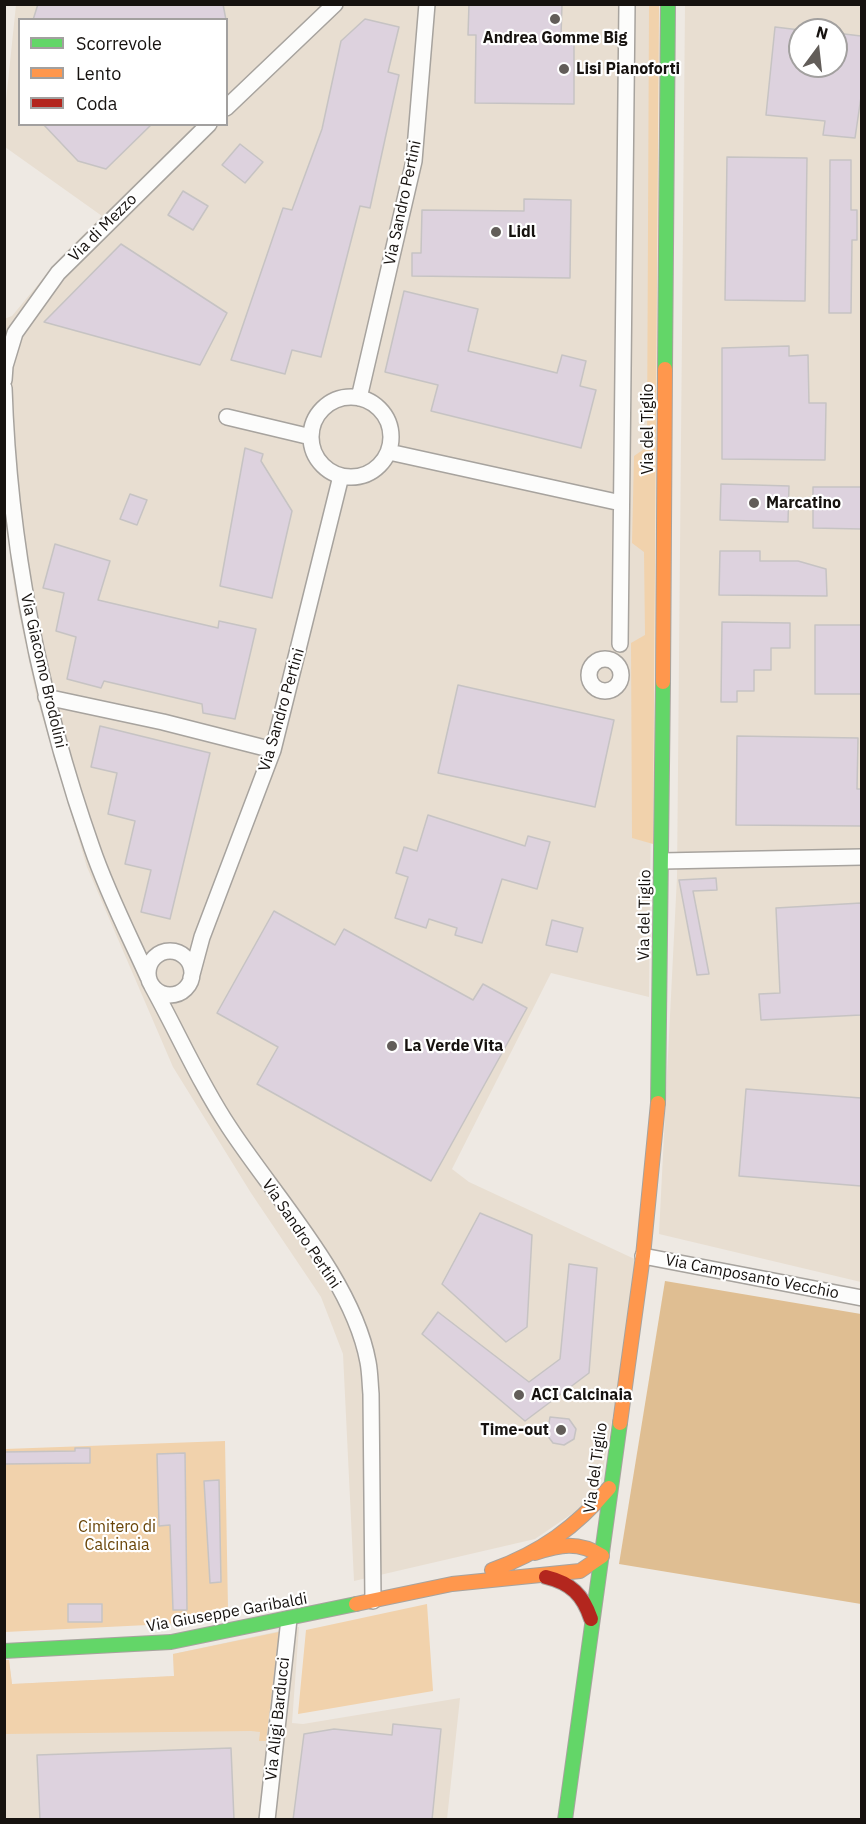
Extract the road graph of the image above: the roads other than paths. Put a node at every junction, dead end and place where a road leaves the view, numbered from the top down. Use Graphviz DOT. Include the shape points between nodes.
graph roads {
  1 [pos="336,4"];
  2 [pos="427,4"];
  3 [pos="627,4"];
  4 [pos="668,4"];
  5 [pos="228,106"];
  6 [pos="207,126"];
  7 [pos="10,335"];
  8 [pos="4,380"];
  9 [pos="4,388"];
  10 [pos="359,398"];
  11 [pos="227,417"];
  12 [pos="311,437"];
  13 [pos="390,452"];
  14 [pos="341,476"];
  15 [pos="621,503"];
  16 [pos="620,644"];
  17 [pos="604,659"];
  18 [pos="621,673"];
  19 [pos="46,697"];
  20 [pos="273,750"];
  21 [pos="861,858"];
  22 [pos="662,861"];
  23 [pos="202,936"];
  24 [pos="133,942"];
  25 [pos="166,952"];
  26 [pos="150,982"];
  27 [pos="188,983"];
  28 [pos="176,1029"];
  29 [pos="643,1256"];
  30 [pos="861,1298"];
  31 [pos="609,1488"];
  32 [pos="535,1553"];
  33 [pos="602,1556"];
  34 [pos="531,1575"];
  35 [pos="452,1584"];
  36 [pos="373,1601"];
  37 [pos="289,1619"];
  38 [pos="591,1619"];
  39 [pos="4,1650"];
  40 [pos="267,1820"];
  41 [pos="565,1820"];
  1 -- 5 [label="street"];
  2 -- 10 [label="street, Via Sandro Pertini" via="414,162"];
  3 -- 15 [label="street"];
  4 -- 22 [label="main road, Via del Tiglio"];
  6 -- 7 [label="street, Via di Mezzo" via="58,273"];
  7 -- 8 [label="street"];
  9 -- 19 [label="street, Via Giacomo Brodolini" via="10,486 25,593"];
  10 -- 12 [label="street" via="344,398 323,408"];
  10 -- 13 [label="street" via="384,415 391,434"];
  11 -- 12 [label="street"];
  12 -- 14 [label="street" via="319,461"];
  13 -- 14 [label="street" via="374,470 357,477"];
  13 -- 15 [label="street"];
  14 -- 20 [label="street, Via Sandro Pertini"];
  15 -- 16 [label="street"];
  16 -- 17 [label="street"];
  16 -- 18 [label="street"];
  17 -- 18 [label="street" via="614,662"];
  17 -- 18 [label="street" via="590,668 594,687 612,689"];
  19 -- 20 [label="street"];
  19 -- 24 [label="street, Via Giacomo Brodolini" via="92,849"];
  20 -- 23 [label="street, Via Sandro Pertini"];
  21 -- 22 [label="street"];
  22 -- 29 [label="main road, Via del Tiglio" via="658,1120"];
  23 -- 25 [label="street" via="189,946"];
  23 -- 27 [label="street, Via Sandro Pertini"];
  24 -- 25 [label="street" via="148,952"];
  24 -- 26 [label="street, Via Giacomo Brodolini"];
  25 -- 26 [label="street" via="151,962"];
  25 -- 27 [label="street" via="184,956 189,963"];
  26 -- 27 [label="street" via="168,995"];
  26 -- 28 [label="street, Via Sandro Pertini"];
  27 -- 28 [label="street, Via Sandro Pertini" via="176,1011"];
  28 -- 36 [label="street, Via Sandro Pertini" via="202,1083 318,1254 359,1332 368,1362 371,1394"];
  29 -- 30 [label="street, Via Camposanto Vecchio"];
  29 -- 31 [label="main road, Via del Tiglio"];
  31 -- 32 [label="main road" via="572,1529"];
  31 -- 33 [label="main road, Via del Tiglio"];
  32 -- 33 [label="main road" via="558,1545 577,1544"];
  32 -- 35 [label="main road"];
  33 -- 34 [label="main road" via="580,1571"];
  33 -- 38 [label="main road, Via del Tiglio"];
  34 -- 35 [label="main road"];
  34 -- 38 [label="main road" via="557,1579 578,1590"];
  35 -- 36 [label="main road, Via Giuseppe Garibaldi"];
  36 -- 37 [label="main road, Via Giuseppe Garibaldi"];
  37 -- 39 [label="main road, Via Giuseppe Garibaldi" via="171,1642"];
  37 -- 40 [label="street, Via Aligi Barducci"];
  38 -- 41 [label="main road, Via del Tiglio"];
}
